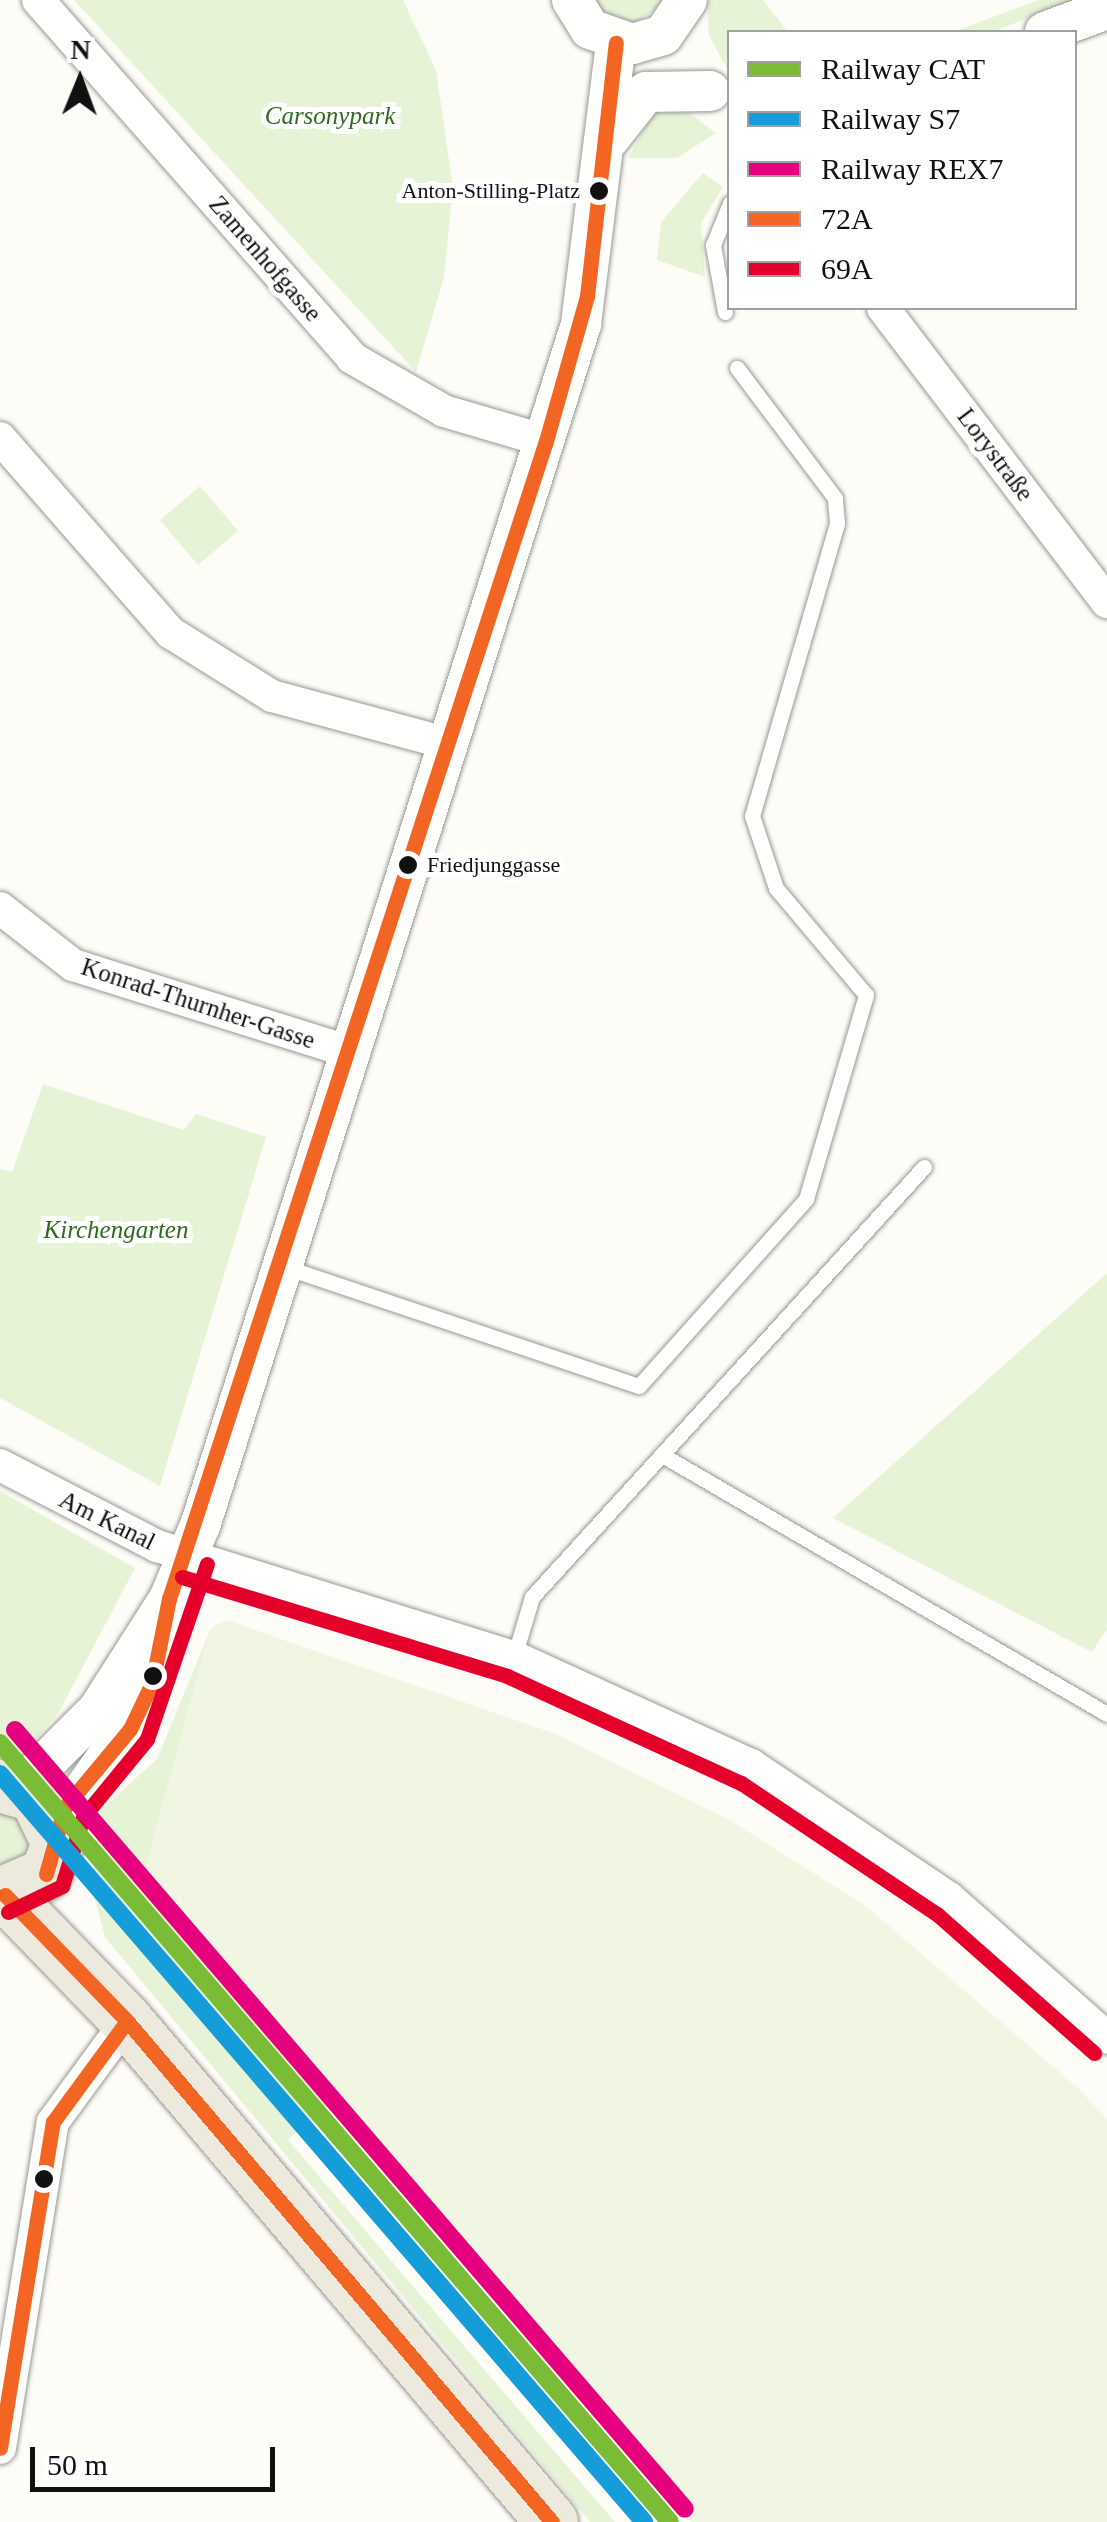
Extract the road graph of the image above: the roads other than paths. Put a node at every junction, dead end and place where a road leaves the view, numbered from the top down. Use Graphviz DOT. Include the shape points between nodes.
graph roads {
  1 [pos="38,0"];
  2 [pos="572,0"];
  3 [pos="687,0"];
  4 [pos="1107,9"];
  5 [pos="1050,30"];
  6 [pos="663,35"];
  7 [pos="616,43"];
  8 [pos="720,102"];
  9 [pos="608,141"];
  10 [pos="727,209"];
  11 [pos="885,310"];
  12 [pos="725,312"];
  13 [pos="737,368"];
  14 [pos="0,438"];
  15 [pos="546,441"];
  16 [pos="1107,602"];
  17 [pos="450,744"];
  18 [pos="0,908"];
  19 [pos="354,1053"];
  20 [pos="924,1166"];
  21 [pos="285,1266"];
  22 [pos="664,1456"];
  23 [pos="0,1465"];
  24 [pos="188,1558"];
  25 [pos="169,1599"];
  26 [pos="514,1657"];
  27 [pos="1107,1714"];
  28 [pos="10,1787"];
  29 [pos="27,1873"];
  30 [pos="128,2021"];
  31 [pos="1107,2038"];
  32 [pos="0,2448"];
  33 [pos="552,2522"];
  1 -- 15 [label="street, Zamenhofgasse" via="352,358 444,411"];
  2 -- 7 [label="street" via="590,29"];
  3 -- 6 [label="street"];
  4 -- 5 [label="street"];
  6 -- 7 [label="street"];
  6 -- 8 [label="street"];
  7 -- 9 [label="street"];
  8 -- 9 [label="street" via="646,92"];
  9 -- 15 [label="street" via="587,296"];
  10 -- 12 [label="lane" via="712,245"];
  11 -- 16 [label="street, Lorystraße"];
  13 -- 21 [label="lane" via="835,498 837,523 752,816 776,888 866,994 806,1199 640,1386"];
  14 -- 17 [label="street" via="171,633 272,696"];
  15 -- 17 [label="street"];
  17 -- 19 [label="street"];
  18 -- 19 [label="street, Konrad-Thurnher-Gasse" via="74,965"];
  19 -- 21 [label="street"];
  20 -- 22 [label="lane"];
  21 -- 24 [label="street"];
  22 -- 26 [label="lane" via="532,1597"];
  22 -- 27 [label="lane"];
  23 -- 24 [label="street, Am Kanal"];
  24 -- 25 [label="street"];
  24 -- 26 [label="street, Am Kanal"];
  25 -- 28 [label="street" via="79,1737"];
  25 -- 29 [label="street" via="140,1711"];
  26 -- 31 [label="street, Am Kanal" via="672,1724 833,1815 962,1909"];
  28 -- 29 [label="main road"];
  29 -- 30 [label="main road"];
  30 -- 32 [label="street" via="53,2122"];
  30 -- 33 [label="main road"];
}
